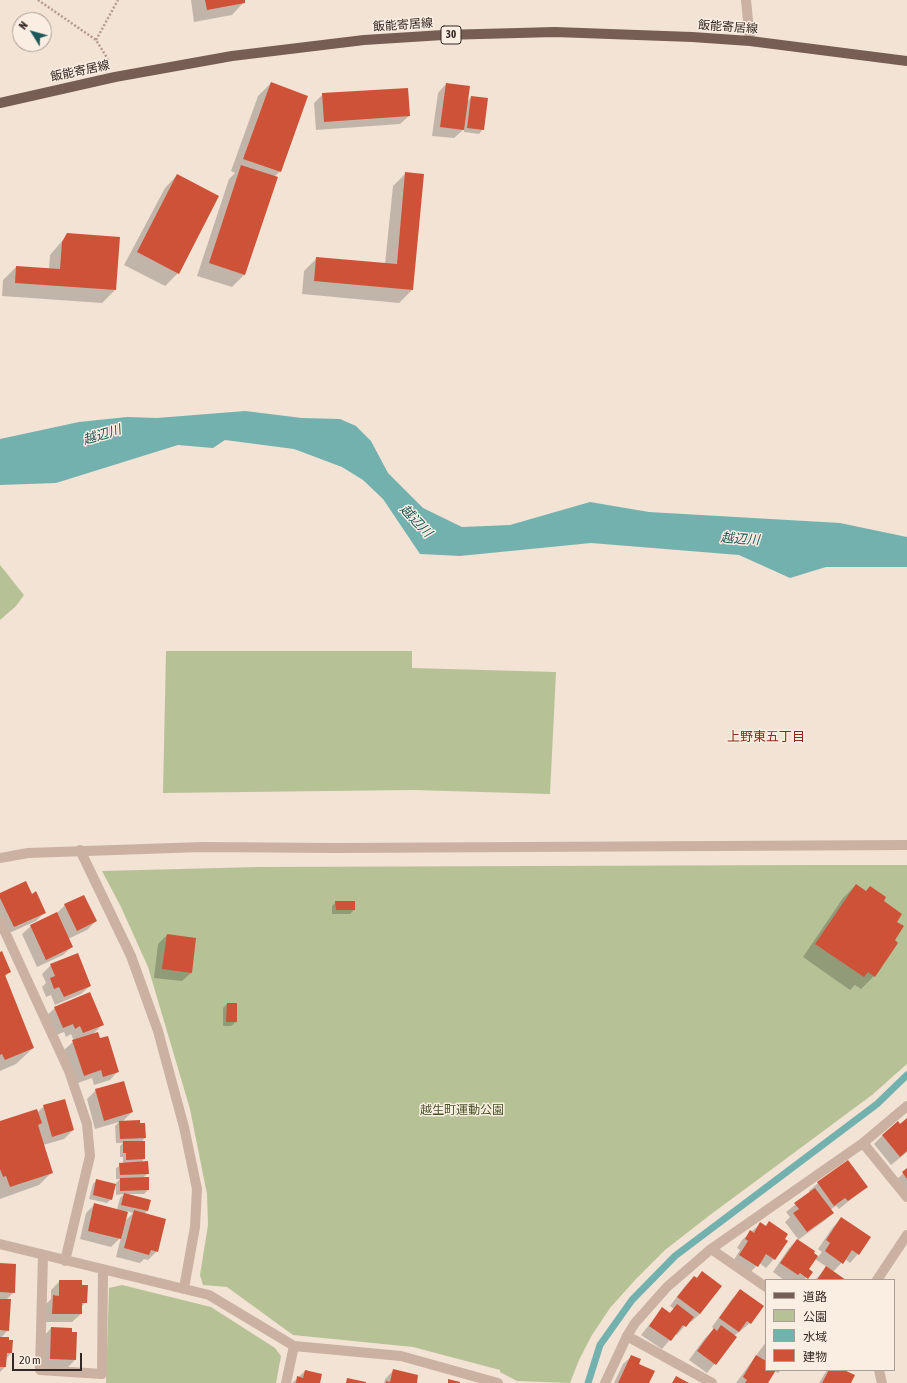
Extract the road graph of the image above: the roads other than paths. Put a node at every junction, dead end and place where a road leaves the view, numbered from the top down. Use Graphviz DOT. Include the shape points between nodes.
graph roads {
  1 [pos="746,0"];
  2 [pos="750,41"];
  3 [pos="907,61"];
  4 [pos="0,103"];
  5 [pos="907,845"];
  6 [pos="80,850"];
  7 [pos="0,858"];
  8 [pos="0,921"];
  9 [pos="907,1106"];
  10 [pos="863,1143"];
  11 [pos="907,1197"];
  12 [pos="907,1235"];
  13 [pos="0,1244"];
  14 [pos="711,1249"];
  15 [pos="43,1255"];
  16 [pos="65,1261"];
  17 [pos="103,1270"];
  18 [pos="879,1279"];
  19 [pos="765,1286"];
  20 [pos="184,1288"];
  21 [pos="627,1336"];
  22 [pos="294,1346"];
  23 [pos="879,1371"];
  24 [pos="286,1383"];
  25 [pos="498,1383"];
  26 [pos="605,1383"];
  27 [pos="712,1383"];
  28 [pos="882,1383"];
  1 -- 2 [label="street"];
  2 -- 3 [label="main road, 飯能寄居線 / 30"];
  2 -- 4 [label="main road, 飯能寄居線 / 30" via="555,32 443,35 307,46 232,56 115,77"];
  5 -- 6 [label="street" via="202,847"];
  6 -- 7 [label="street" via="28,853"];
  6 -- 20 [label="street" via="131,956 158,1032 184,1127 197,1189 195,1227"];
  8 -- 16 [label="street" via="69,1071 87,1124 90,1156"];
  9 -- 10 [label="street"];
  10 -- 11 [label="street"];
  10 -- 14 [label="street"];
  12 -- 18 [label="street"];
  13 -- 15 [label="street"];
  14 -- 19 [label="street"];
  14 -- 21 [label="street" via="667,1287 635,1323"];
  15 -- 16 [label="street"];
  15 -- 17 [label="street" via="40,1370 102,1374"];
  16 -- 17 [label="street"];
  17 -- 20 [label="street"];
  20 -- 22 [label="street" via="209,1295"];
  21 -- 26 [label="street"];
  21 -- 27 [label="street"];
  22 -- 24 [label="street"];
  22 -- 25 [label="street" via="400,1356"];
  23 -- 28 [label="street"];
}
